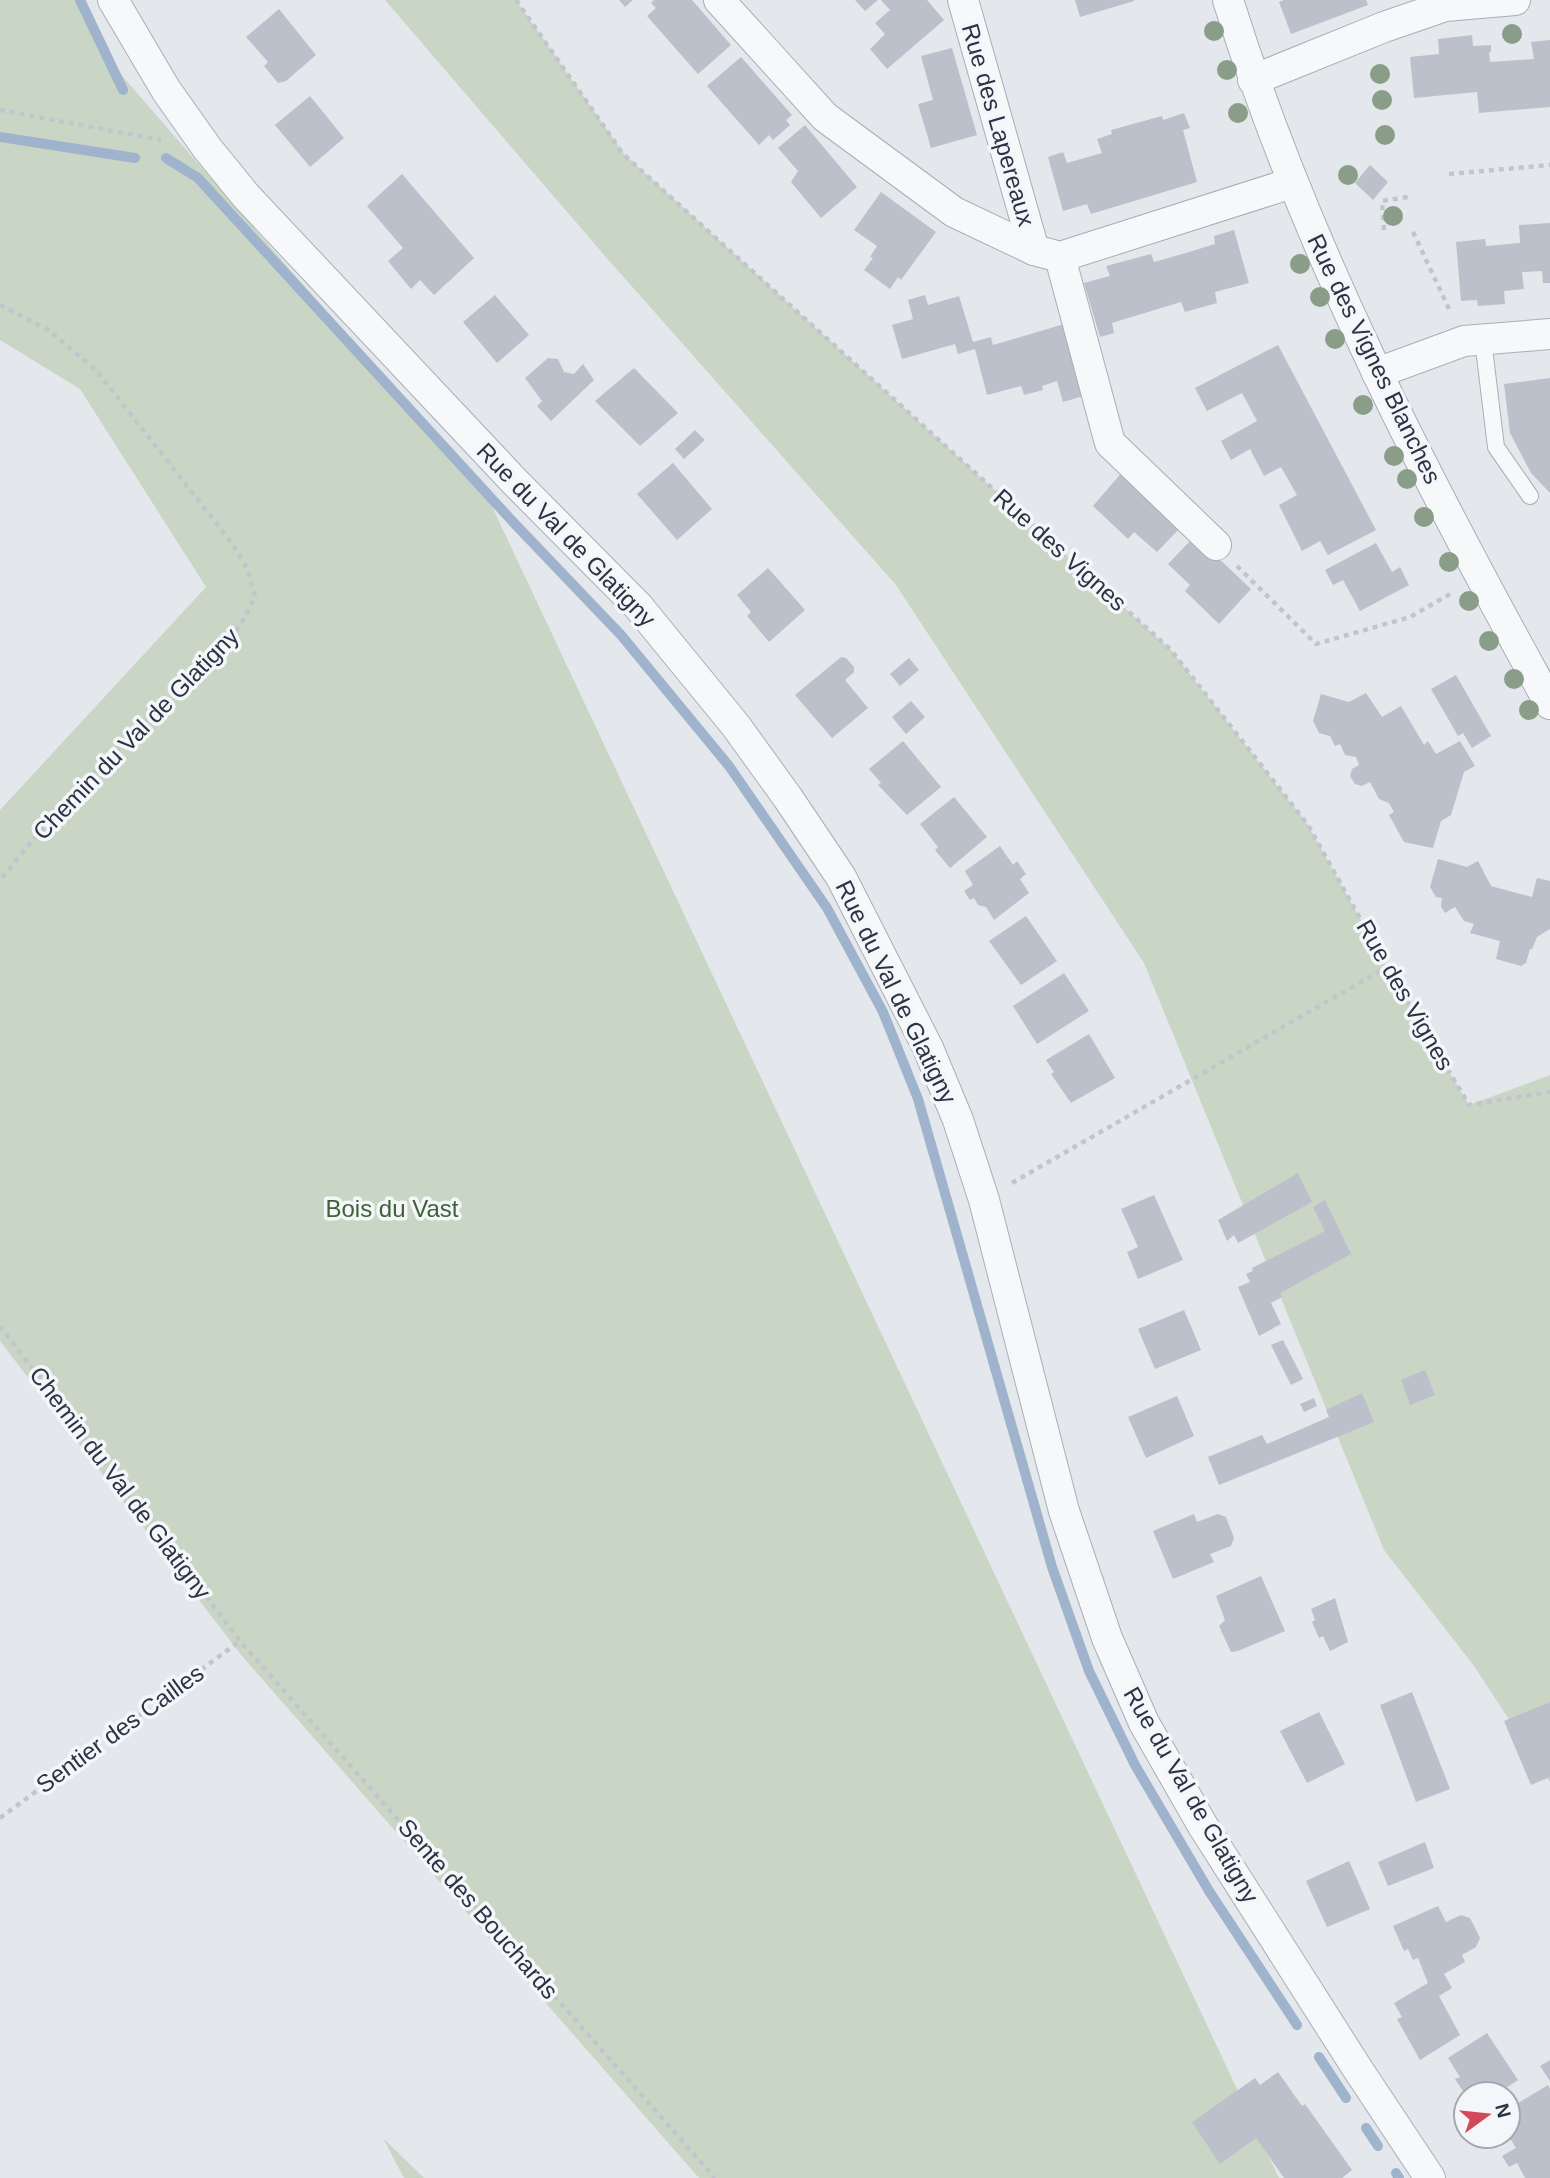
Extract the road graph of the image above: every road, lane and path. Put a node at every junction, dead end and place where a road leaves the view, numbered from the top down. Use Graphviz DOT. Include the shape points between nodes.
graph roads {
  1 [pos="113,0"];
  2 [pos="516,0"];
  3 [pos="719,0"];
  4 [pos="963,0"];
  5 [pos="1228,0"];
  6 [pos="1515,0"];
  7 [pos="1253,80"];
  8 [pos="0,110"];
  9 [pos="207,148"];
  10 [pos="1550,165"];
  11 [pos="1449,174"];
  12 [pos="1292,183"];
  13 [pos="1408,197"];
  14 [pos="1384,230"];
  15 [pos="1413,232"];
  16 [pos="1047,253"];
  17 [pos="0,305"];
  18 [pos="1455,322"];
  19 [pos="1550,334"];
  20 [pos="1483,340"];
  21 [pos="1377,373"];
  22 [pos="1530,496"];
  23 [pos="1216,545"];
  24 [pos="1453,592"];
  25 [pos="1550,704"];
  26 [pos="0,880"];
  27 [pos="1387,967"];
  28 [pos="1550,1092"];
  29 [pos="984,1200"];
  30 [pos="0,1326"];
  31 [pos="240,1641"];
  32 [pos="0,1818"];
  33 [pos="715,2178"];
  34 [pos="1430,2178"];
  1 -- 9 [label="street, Rue du Val de Glatigny" via="166,90"];
  2 -- 27 [label="path, Rue des Vignes" via="624,154 1171,650 1308,824"];
  3 -- 16 [label="street" via="825,117 954,212"];
  4 -- 16 [label="street, Rue des Lapereaux"];
  5 -- 7 [label="street, Rue des Vignes Blanches"];
  6 -- 7 [label="street" via="1445,6"];
  7 -- 12 [label="street, Rue des Vignes Blanches"];
  8 -- 9 [label="path"];
  9 -- 29 [label="street, Rue du Val de Glatigny" via="246,196 515,482 639,606 736,726 841,877 928,1048"];
  10 -- 11 [label="path"];
  12 -- 16 [label="street"];
  12 -- 21 [label="street, Rue des Vignes Blanches"];
  13 -- 14 [label="path" via="1382,201"];
  15 -- 18 [label="path"];
  16 -- 23 [label="street, Rue des Lapereaux" via="1110,443"];
  17 -- 26 [label="path, Chemin du Val de Glatigny" via="47,329 96,370 231,542 247,568 255,596 241,625 56,812"];
  19 -- 20 [label="street"];
  20 -- 21 [label="street" via="1464,341"];
  20 -- 22 [label="lane" via="1496,447"];
  21 -- 25 [label="street, Rue des Vignes Blanches"];
  23 -- 24 [label="path" via="1316,644 1410,617"];
  27 -- 28 [label="path, Rue des Vignes" via="1469,1105"];
  27 -- 29 [label="path"];
  29 -- 34 [label="street, Rue du Val de Glatigny" via="1064,1511 1107,1638 1144,1723 1203,1826"];
  30 -- 31 [label="path, Chemin du Val de Glatigny"];
  31 -- 32 [label="path, Sentier des Cailles"];
  31 -- 33 [label="path, Sente des Bouchards"];
}
